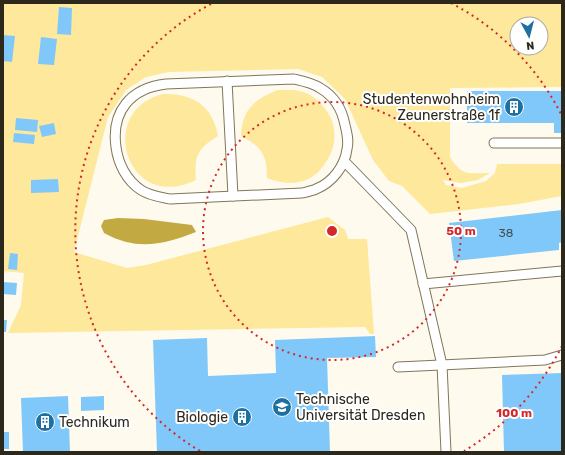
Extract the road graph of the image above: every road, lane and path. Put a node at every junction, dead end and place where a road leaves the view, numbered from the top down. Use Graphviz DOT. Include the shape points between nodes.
graph roads {
  1 [pos="227,81"];
  2 [pos="494,143"];
  3 [pos="562,143"];
  4 [pos="344,161"];
  5 [pos="233,196"];
  6 [pos="562,271"];
  7 [pos="423,284"];
  8 [pos="562,356"];
  9 [pos="442,365"];
  10 [pos="398,368"];
  11 [pos="446,452"];
  1 -- 4 [label="lane" via="294,79 320,87 339,106 344,119 348,149"];
  1 -- 5 [label="lane"];
  1 -- 5 [label="lane" via="152,85 128,100 120,112 115,138 121,168 141,190 170,199"];
  2 -- 3 [label="lane"];
  4 -- 5 [label="lane" via="328,182 317,189 302,193"];
  4 -- 7 [label="lane" via="411,230"];
  6 -- 7 [label="lane"];
  7 -- 9 [label="lane"];
  8 -- 9 [label="lane" via="545,360"];
  9 -- 10 [label="lane"];
  9 -- 11 [label="lane"];
}
